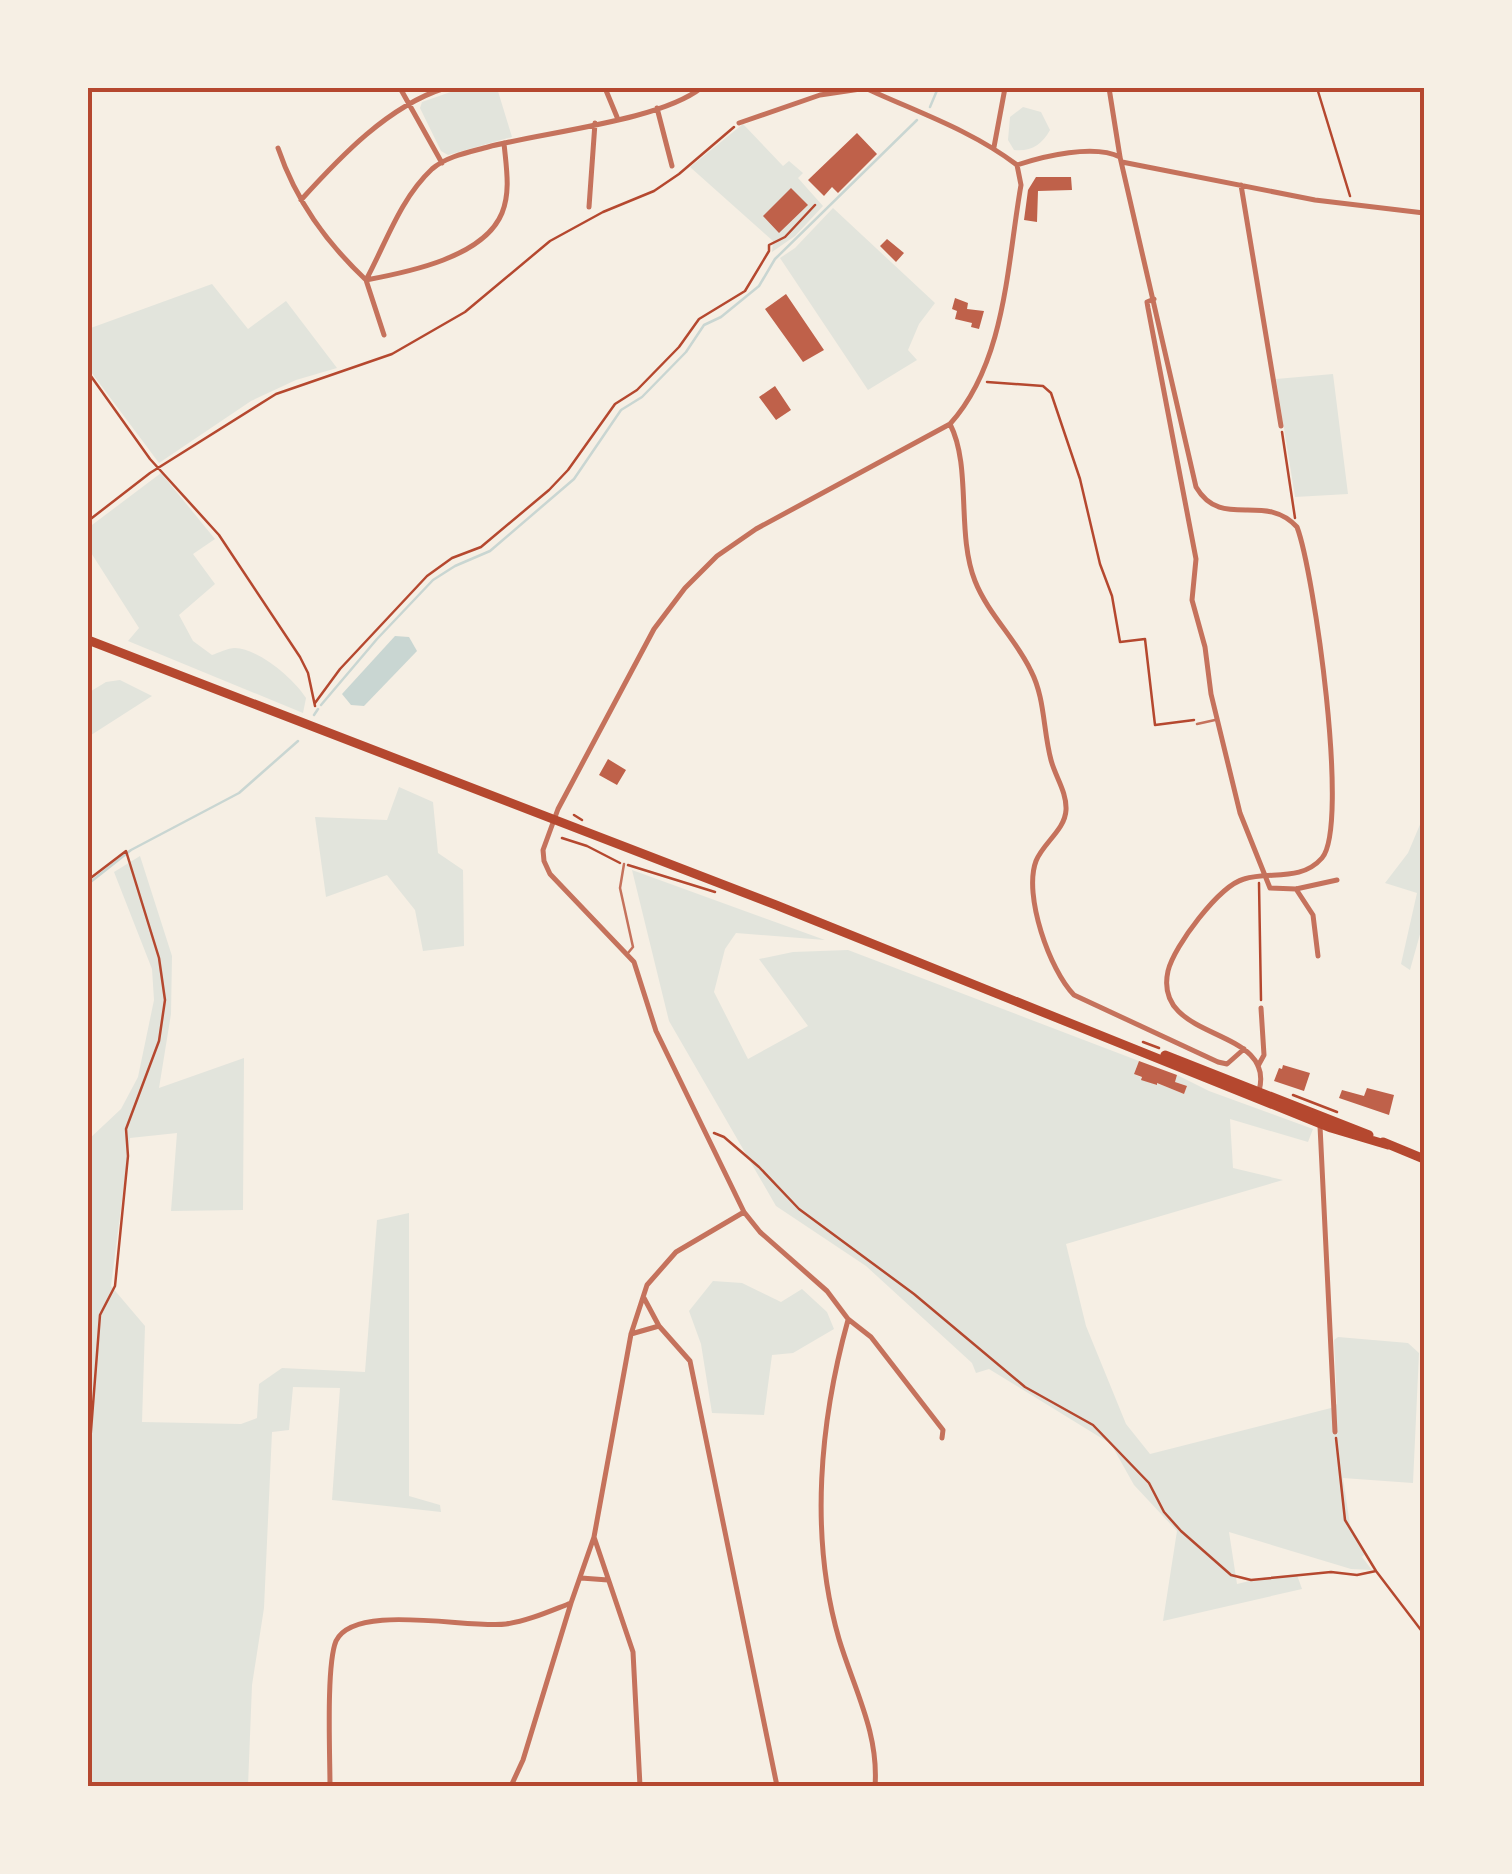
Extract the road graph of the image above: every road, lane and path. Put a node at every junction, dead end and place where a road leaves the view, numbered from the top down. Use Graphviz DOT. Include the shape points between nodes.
graph roads {
  1 [pos="400,88"];
  2 [pos="444,88"];
  3 [pos="605,88"];
  4 [pos="700,88"];
  5 [pos="866,88"];
  6 [pos="1005,88"];
  7 [pos="1109,88"];
  8 [pos="1317,88"];
  9 [pos="410,106"];
  10 [pos="657,108"];
  11 [pos="618,118"];
  12 [pos="739,122"];
  13 [pos="595,124"];
  14 [pos="504,143"];
  15 [pos="994,147"];
  16 [pos="278,148"];
  17 [pos="1121,160"];
  18 [pos="442,163"];
  19 [pos="1018,164"];
  20 [pos="672,166"];
  21 [pos="1241,185"];
  22 [pos="301,200"];
  23 [pos="1352,205"];
  24 [pos="815,206"];
  25 [pos="589,207"];
  26 [pos="1424,214"];
  27 [pos="366,280"];
  28 [pos="1154,300"];
  29 [pos="384,335"];
  30 [pos="88,372"];
  31 [pos="980,381"];
  32 [pos="950,424"];
  33 [pos="1281,426"];
  34 [pos="159,468"];
  35 [pos="88,521"];
  36 [pos="1297,527"];
  37 [pos="88,640"];
  38 [pos="1217,719"];
  39 [pos="1197,724"];
  40 [pos="554,820"];
  41 [pos="624,864"];
  42 [pos="1261,876"];
  43 [pos="88,880"];
  44 [pos="1337,880"];
  45 [pos="1296,890"];
  46 [pos="628,953"];
  47 [pos="1318,956"];
  48 [pos="1261,1008"];
  49 [pos="1244,1049"];
  50 [pos="1258,1066"];
  51 [pos="1258,1095"];
  52 [pos="1322,1119"];
  53 [pos="707,1133"];
  54 [pos="1424,1159"];
  55 [pos="744,1212"];
  56 [pos="644,1296"];
  57 [pos="848,1320"];
  58 [pos="659,1326"];
  59 [pos="631,1334"];
  60 [pos="1335,1432"];
  61 [pos="942,1438"];
  62 [pos="88,1469"];
  63 [pos="594,1537"];
  64 [pos="1376,1572"];
  65 [pos="581,1578"];
  66 [pos="609,1580"];
  67 [pos="571,1603"];
  68 [pos="1424,1634"];
  69 [pos="330,1786"];
  70 [pos="511,1786"];
  71 [pos="640,1786"];
  72 [pos="777,1786"];
  73 [pos="875,1786"];
  1 -- 9 [label="street"];
  2 -- 9 [label="street"];
  3 -- 11 [label="street"];
  4 -- 10 [label="street"];
  5 -- 12 [label="street" via="820,95"];
  5 -- 15 [label="street"];
  6 -- 15 [label="street"];
  7 -- 17 [label="street"];
  8 -- 23 [label="path"];
  9 -- 18 [label="street"];
  9 -- 22 [label="street" via="345,154"];
  10 -- 11 [label="street"];
  10 -- 20 [label="street"];
  11 -- 13 [label="street"];
  12 -- 34 [label="path" via="654,191 550,241 465,312 392,354 276,394"];
  13 -- 14 [label="street"];
  13 -- 25 [label="street"];
  14 -- 18 [label="street"];
  14 -- 27 [label="street" via="508,182 492,231 458,254"];
  15 -- 19 [label="street"];
  16 -- 22 [label="street"];
  17 -- 19 [label="street" via="1107,152"];
  17 -- 21 [label="street"];
  17 -- 28 [label="street"];
  18 -- 27 [label="street" via="409,196"];
  19 -- 31 [label="street" via="1021,185 992,351"];
  21 -- 23 [label="street"];
  21 -- 33 [label="street"];
  22 -- 27 [label="street" via="320,232"];
  23 -- 26 [label="street"];
  24 -- 34 [label="path" via="769,245 745,291 699,319 637,390 615,404 548,490 480,547 426,576 315,704 300,657 219,535"];
  27 -- 29 [label="street"];
  28 -- 36 [label="street" via="1200,494 1225,510 1279,512"];
  28 -- 38 [label="street" via="1148,308 1193,540 1192,600"];
  30 -- 34 [label="path"];
  31 -- 32 [label="street"];
  31 -- 39 [label="path" via="1043,386 1051,393 1120,642 1146,639 1156,724"];
  32 -- 40 [label="street" via="756,528 705,567 654,629"];
  32 -- 49 [label="street" via="968,559 1034,676 1066,802 1065,818 1034,870 1037,914 1061,982 1074,995 1218,1062 1227,1064"];
  33 -- 36 [label="path"];
  34 -- 35 [label="path"];
  36 -- 42 [label="street" via="1324,677 1332,829 1326,854 1310,868"];
  37 -- 40 [label="main road"];
  38 -- 39 [label="lane"];
  38 -- 42 [label="street"];
  40 -- 46 [label="street" via="544,850 547,870"];
  40 -- 51 [label="main road"];
  41 -- 46 [label="lane" via="620,888 633,946"];
  42 -- 45 [label="street" via="1270,888"];
  42 -- 48 [label="path"];
  42 -- 49 [label="street" via="1236,882 1214,900 1167,977 1180,1015"];
  43 -- 62 [label="path" via="126,851 159,958 164,1000 151,1066 126,1129 118,1256 100,1315"];
  44 -- 45 [label="street"];
  45 -- 47 [label="street" via="1313,915"];
  46 -- 53 [label="street" via="656,1032"];
  48 -- 50 [label="street" via="1264,1056"];
  49 -- 50 [label="street"];
  50 -- 51 [label="street"];
  51 -- 52 [label="main road"];
  52 -- 54 [label="main road"];
  52 -- 60 [label="street"];
  53 -- 55 [label="street"];
  53 -- 64 [label="path" via="724,1137 799,1209 1025,1388 1093,1425 1149,1483 1180,1531 1230,1575 1251,1580"];
  55 -- 56 [label="street" via="676,1252"];
  55 -- 57 [label="street"];
  56 -- 58 [label="street"];
  56 -- 59 [label="street"];
  57 -- 61 [label="street" via="870,1337 943,1430"];
  57 -- 73 [label="street" via="819,1512 839,1638 870,1724"];
  58 -- 59 [label="street"];
  58 -- 72 [label="street" via="690,1361"];
  59 -- 63 [label="street"];
  60 -- 64 [label="path" via="1344,1520"];
  63 -- 65 [label="street"];
  63 -- 66 [label="street"];
  64 -- 68 [label="path"];
  65 -- 66 [label="street"];
  65 -- 67 [label="street"];
  66 -- 71 [label="street" via="633,1652"];
  67 -- 69 [label="street" via="504,1624 378,1620 340,1635 332,1657"];
  67 -- 70 [label="street"];
}
